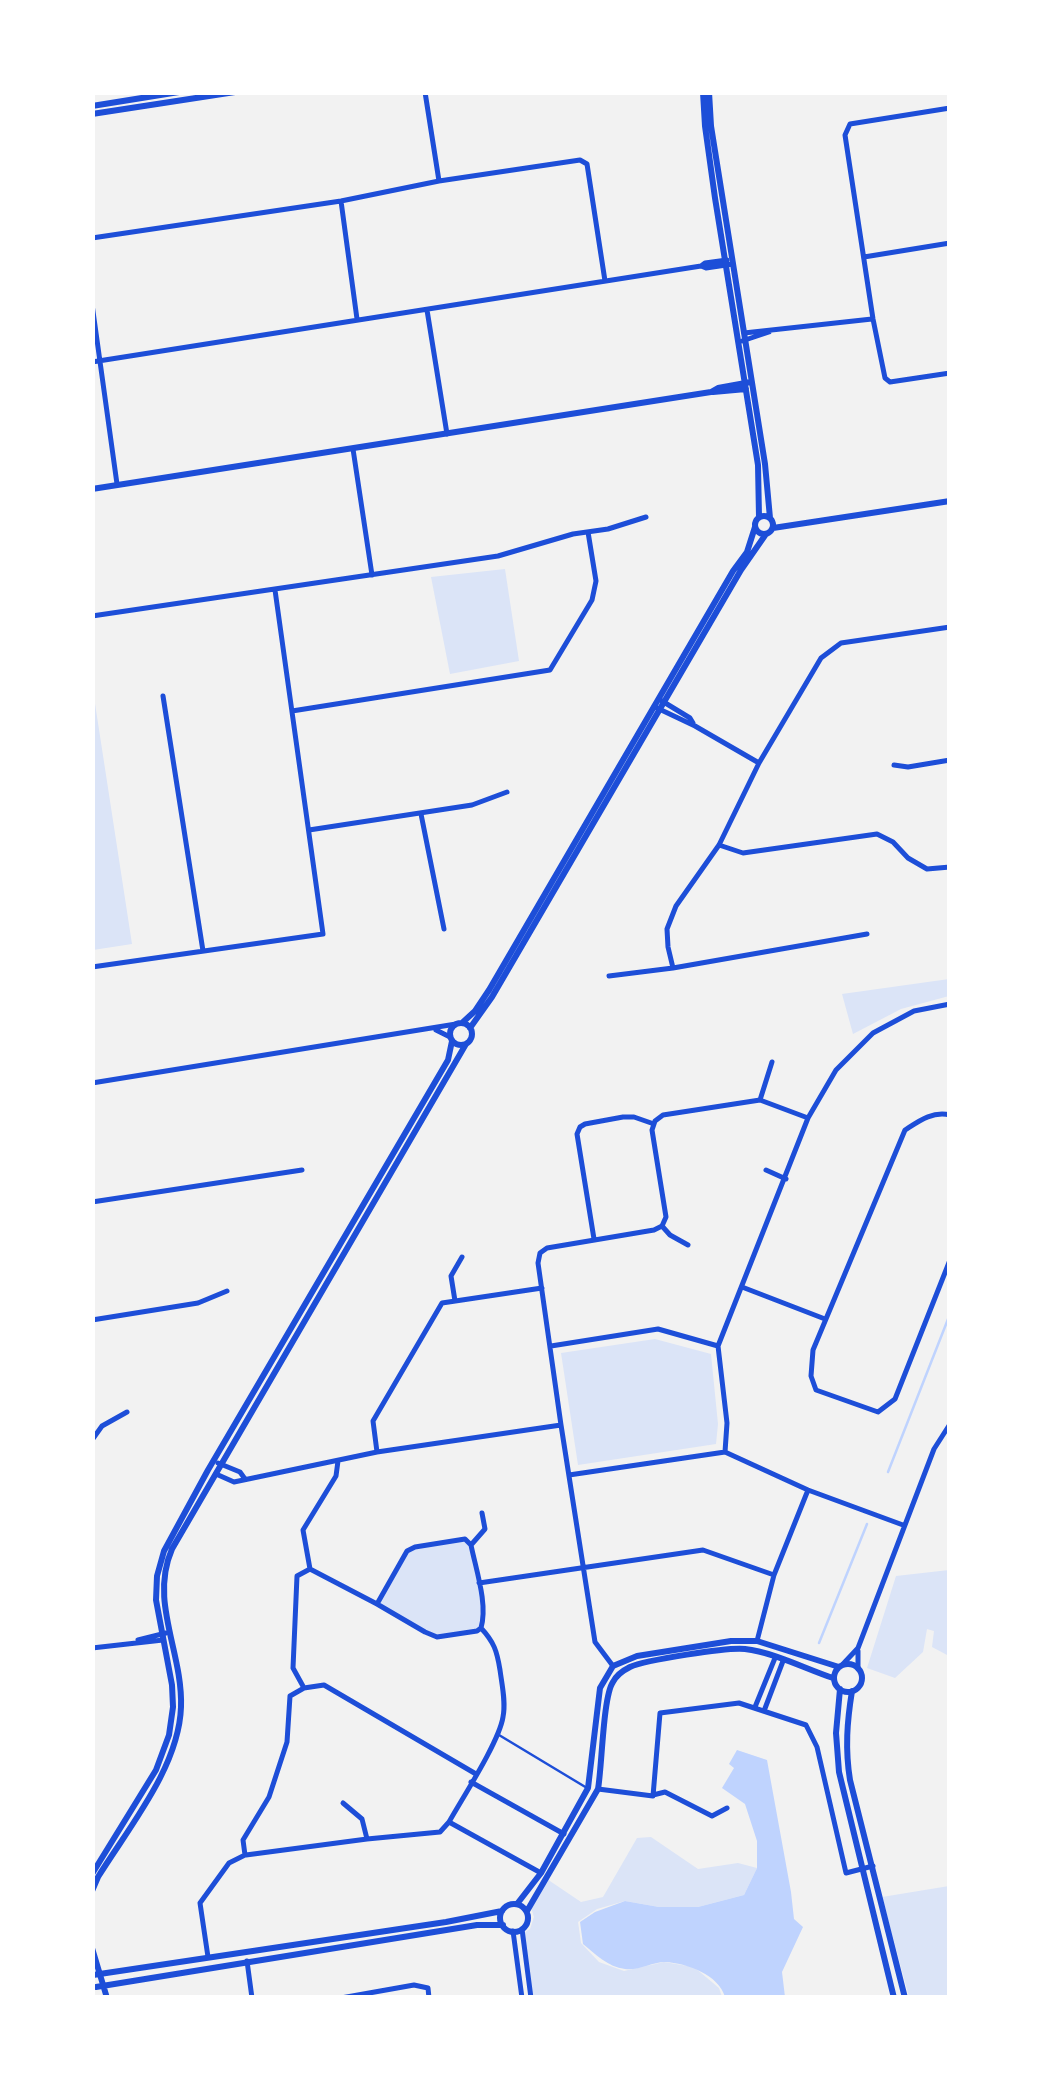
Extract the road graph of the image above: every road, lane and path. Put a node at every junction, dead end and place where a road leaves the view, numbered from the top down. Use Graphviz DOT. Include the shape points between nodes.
graph roads {
  1 [pos="179,92"];
  2 [pos="235,92"];
  3 [pos="426,92"];
  4 [pos="706,92"];
  5 [pos="188,96"];
  6 [pos="92,106"];
  7 [pos="950,108"];
  8 [pos="92,114"];
  9 [pos="440,182"];
  10 [pos="341,201"];
  11 [pos="92,238"];
  12 [pos="950,243"];
  13 [pos="864,257"];
  14 [pos="729,262"];
  15 [pos="605,281"];
  16 [pos="92,304"];
  17 [pos="428,310"];
  18 [pos="356,319"];
  19 [pos="874,319"];
  20 [pos="740,338"];
  21 [pos="101,360"];
  22 [pos="92,362"];
  23 [pos="950,373"];
  24 [pos="748,386"];
  25 [pos="447,434"];
  26 [pos="353,448"];
  27 [pos="118,485"];
  28 [pos="92,489"];
  29 [pos="950,502"];
  30 [pos="646,516"];
  31 [pos="760,518"];
  32 [pos="770,518"];
  33 [pos="755,528"];
  34 [pos="770,531"];
  35 [pos="588,532"];
  36 [pos="372,575"];
  37 [pos="275,590"];
  38 [pos="92,616"];
  39 [pos="950,626"];
  40 [pos="163,696"];
  41 [pos="659,705"];
  42 [pos="291,711"];
  43 [pos="950,760"];
  44 [pos="760,763"];
  45 [pos="894,765"];
  46 [pos="507,792"];
  47 [pos="420,813"];
  48 [pos="308,830"];
  49 [pos="718,845"];
  50 [pos="950,867"];
  51 [pos="444,929"];
  52 [pos="867,934"];
  53 [pos="203,951"];
  54 [pos="92,967"];
  55 [pos="673,968"];
  56 [pos="610,976"];
  57 [pos="950,1004"];
  58 [pos="459,1024"];
  59 [pos="470,1028"];
  60 [pos="433,1029"];
  61 [pos="451,1039"];
  62 [pos="466,1044"];
  63 [pos="772,1062"];
  64 [pos="92,1083"];
  65 [pos="760,1100"];
  66 [pos="950,1115"];
  67 [pos="808,1118"];
  68 [pos="654,1124"];
  69 [pos="302,1170"];
  70 [pos="766,1170"];
  71 [pos="786,1179"];
  72 [pos="92,1202"];
  73 [pos="662,1226"];
  74 [pos="594,1239"];
  75 [pos="688,1245"];
  76 [pos="462,1257"];
  77 [pos="950,1260"];
  78 [pos="742,1287"];
  79 [pos="542,1288"];
  80 [pos="227,1291"];
  81 [pos="456,1301"];
  82 [pos="826,1319"];
  83 [pos="92,1320"];
  84 [pos="551,1346"];
  85 [pos="718,1346"];
  86 [pos="126,1412"];
  87 [pos="561,1424"];
  88 [pos="950,1424"];
  89 [pos="92,1440"];
  90 [pos="377,1452"];
  91 [pos="725,1452"];
  92 [pos="338,1460"];
  93 [pos="217,1462"];
  94 [pos="211,1472"];
  95 [pos="569,1475"];
  96 [pos="245,1478"];
  97 [pos="808,1490"];
  98 [pos="482,1513"];
  99 [pos="903,1525"];
  100 [pos="471,1545"];
  101 [pos="584,1567"];
  102 [pos="310,1569"];
  103 [pos="774,1575"];
  104 [pos="479,1583"];
  105 [pos="377,1604"];
  106 [pos="481,1628"];
  107 [pos="166,1636"];
  108 [pos="758,1641"];
  109 [pos="92,1648"];
  110 [pos="858,1648"];
  111 [pos="779,1659"];
  112 [pos="613,1666"];
  113 [pos="841,1666"];
  114 [pos="858,1669"];
  115 [pos="834,1678"];
  116 [pos="304,1688"];
  117 [pos="840,1689"];
  118 [pos="852,1691"];
  119 [pos="754,1707"];
  120 [pos="764,1711"];
  121 [pos="497,1734"];
  122 [pos="476,1774"];
  123 [pos="471,1782"];
  124 [pos="588,1788"];
  125 [pos="598,1790"];
  126 [pos="653,1796"];
  127 [pos="342,1803"];
  128 [pos="727,1808"];
  129 [pos="449,1822"];
  130 [pos="564,1834"];
  131 [pos="367,1839"];
  132 [pos="246,1855"];
  133 [pos="872,1866"];
  134 [pos="862,1870"];
  135 [pos="541,1873"];
  136 [pos="92,1874"];
  137 [pos="92,1891"];
  138 [pos="517,1904"];
  139 [pos="502,1911"];
  140 [pos="527,1911"];
  141 [pos="502,1925"];
  142 [pos="522,1930"];
  143 [pos="513,1932"];
  144 [pos="92,1948"];
  145 [pos="208,1958"];
  146 [pos="247,1961"];
  147 [pos="95,1974"];
  148 [pos="100,1986"];
  149 [pos="99,1998"];
  150 [pos="107,1998"];
  151 [pos="252,1998"];
  152 [pos="341,1998"];
  153 [pos="429,1998"];
  154 [pos="522,1998"];
  155 [pos="531,1998"];
  156 [pos="894,1998"];
  157 [pos="905,1998"];
  1 -- 6 [label="street"];
  2 -- 5 [label="street"];
  3 -- 9 [label="street"];
  4 -- 14 [label="street" via="707,144"];
  5 -- 8 [label="street"];
  7 -- 13 [label="street" via="850,124 846,135"];
  9 -- 10 [label="street"];
  9 -- 15 [label="street" via="587,164"];
  10 -- 11 [label="street"];
  10 -- 18 [label="street"];
  12 -- 13 [label="street"];
  13 -- 19 [label="street"];
  14 -- 15 [label="street"];
  14 -- 20 [label="street"];
  15 -- 17 [label="street"];
  16 -- 21 [label="street"];
  17 -- 18 [label="street"];
  17 -- 25 [label="street"];
  18 -- 21 [label="street"];
  19 -- 20 [label="street"];
  19 -- 23 [label="street" via="890,382"];
  20 -- 24 [label="street"];
  21 -- 22 [label="street"];
  21 -- 27 [label="street"];
  24 -- 25 [label="street"];
  24 -- 31 [label="street"];
  24 -- 32 [label="street"];
  25 -- 26 [label="street"];
  26 -- 27 [label="street"];
  26 -- 36 [label="street"];
  27 -- 28 [label="street"];
  29 -- 34 [label="street"];
  30 -- 35 [label="street"];
  31 -- 32 [label="street"];
  31 -- 33 [label="street"];
  32 -- 34 [label="street"];
  33 -- 34 [label="street"];
  33 -- 41 [label="street"];
  34 -- 41 [label="street"];
  35 -- 36 [label="street" via="498,556"];
  35 -- 42 [label="street" via="596,581 592,600 550,670"];
  36 -- 37 [label="street"];
  37 -- 38 [label="street"];
  37 -- 42 [label="street"];
  39 -- 44 [label="street" via="841,643 821,658"];
  40 -- 53 [label="street"];
  41 -- 44 [label="street"];
  41 -- 58 [label="street" via="481,1002"];
  41 -- 59 [label="street"];
  42 -- 48 [label="street"];
  43 -- 45 [label="street"];
  44 -- 49 [label="street"];
  46 -- 47 [label="street"];
  47 -- 48 [label="street"];
  47 -- 51 [label="street"];
  48 -- 53 [label="street" via="322,934"];
  49 -- 50 [label="street" via="743,853 876,834 927,868"];
  49 -- 55 [label="street" via="667,929"];
  52 -- 55 [label="street"];
  53 -- 54 [label="street"];
  55 -- 56 [label="street"];
  57 -- 67 [label="street" via="914,1011 873,1033 836,1070"];
  58 -- 59 [label="street"];
  58 -- 60 [label="street"];
  58 -- 61 [label="street"];
  59 -- 62 [label="street"];
  60 -- 61 [label="street"];
  60 -- 64 [label="street"];
  61 -- 62 [label="street"];
  61 -- 93 [label="street" via="448,1060"];
  62 -- 93 [label="street"];
  63 -- 65 [label="street"];
  65 -- 67 [label="street"];
  65 -- 68 [label="street" via="663,1116"];
  66 -- 82 [label="street" via="927,1116 904,1130"];
  67 -- 71 [label="street"];
  68 -- 73 [label="street"];
  68 -- 74 [label="street" via="622,1117 580,1127"];
  69 -- 72 [label="street"];
  70 -- 71 [label="street"];
  71 -- 78 [label="street"];
  73 -- 74 [label="street"];
  73 -- 75 [label="street"];
  74 -- 79 [label="street" via="540,1253"];
  76 -- 81 [label="street" via="451,1276"];
  77 -- 82 [label="street" via="895,1399 878,1412 816,1390 813,1350"];
  78 -- 82 [label="street"];
  78 -- 85 [label="street"];
  79 -- 81 [label="street"];
  79 -- 84 [label="street"];
  80 -- 83 [label="street" via="198,1303"];
  81 -- 90 [label="street" via="442,1303 372,1421"];
  84 -- 85 [label="street" via="658,1329"];
  84 -- 87 [label="street"];
  85 -- 91 [label="street"];
  86 -- 89 [label="street"];
  87 -- 90 [label="street"];
  87 -- 95 [label="street"];
  88 -- 99 [label="street"];
  90 -- 92 [label="street"];
  91 -- 95 [label="street"];
  91 -- 97 [label="street"];
  92 -- 96 [label="street"];
  92 -- 102 [label="street" via="336,1476 303,1530"];
  93 -- 94 [label="street"];
  93 -- 96 [label="street"];
  94 -- 96 [label="street" via="234,1482"];
  94 -- 107 [label="street" via="159,1565 156,1600"];
  95 -- 101 [label="street"];
  97 -- 99 [label="street"];
  97 -- 103 [label="street"];
  98 -- 100 [label="street" via="484,1529"];
  99 -- 110 [label="street"];
  100 -- 104 [label="street"];
  100 -- 105 [label="street" via="464,1539 407,1551"];
  101 -- 103 [label="street" via="703,1550"];
  101 -- 104 [label="street"];
  101 -- 112 [label="street" via="595,1642"];
  102 -- 105 [label="street"];
  102 -- 116 [label="street" via="297,1576 293,1668"];
  103 -- 108 [label="street"];
  104 -- 106 [label="street"];
  105 -- 106 [label="street" via="436,1636"];
  106 -- 121 [label="street" via="497,1649 504,1718"];
  107 -- 109 [label="street"];
  107 -- 136 [label="street" via="173,1697 166,1747"];
  107 -- 137 [label="street" via="180,1683 172,1753"];
  108 -- 112 [label="street" via="637,1656"];
  108 -- 113 [label="street"];
  110 -- 113 [label="street"];
  110 -- 114 [label="street"];
  111 -- 115 [label="street"];
  111 -- 119 [label="street"];
  111 -- 120 [label="street"];
  111 -- 125 [label="street" via="729,1649 623,1672 608,1692"];
  112 -- 124 [label="street" via="600,1688"];
  113 -- 114 [label="street"];
  113 -- 115 [label="street"];
  114 -- 118 [label="street" via="861,1681"];
  115 -- 117 [label="street"];
  116 -- 122 [label="street" via="324,1685"];
  116 -- 132 [label="street" via="290,1696 286,1742 269,1796 243,1840"];
  117 -- 118 [label="street"];
  117 -- 134 [label="street" via="836,1752"];
  118 -- 133 [label="street" via="847,1758"];
  119 -- 120 [label="street"];
  119 -- 126 [label="street" via="660,1713"];
  120 -- 134 [label="street" via="806,1725 846,1873"];
  121 -- 122 [label="street"];
  121 -- 124 [label="lane"];
  122 -- 123 [label="street"];
  123 -- 129 [label="street"];
  123 -- 130 [label="street"];
  124 -- 130 [label="street"];
  125 -- 126 [label="street"];
  125 -- 140 [label="street"];
  126 -- 128 [label="street" via="665,1792 712,1816"];
  127 -- 131 [label="street" via="362,1819"];
  129 -- 131 [label="street" via="440,1832"];
  129 -- 135 [label="street"];
  130 -- 135 [label="street"];
  131 -- 132 [label="street"];
  132 -- 145 [label="street" via="229,1863 200,1903"];
  133 -- 134 [label="street"];
  133 -- 157 [label="street"];
  134 -- 156 [label="street"];
  135 -- 138 [label="street"];
  138 -- 139 [label="street"];
  138 -- 140 [label="street"];
  139 -- 141 [label="street"];
  139 -- 145 [label="street"];
  140 -- 142 [label="street"];
  141 -- 143 [label="street"];
  141 -- 146 [label="street"];
  142 -- 143 [label="street"];
  142 -- 155 [label="street"];
  143 -- 154 [label="street"];
  144 -- 147 [label="street"];
  145 -- 147 [label="street"];
  146 -- 148 [label="street"];
  146 -- 151 [label="street"];
  147 -- 148 [label="street"];
  148 -- 149 [label="street"];
  148 -- 150 [label="street"];
  152 -- 153 [label="street" via="414,1985 428,1988"];
}
